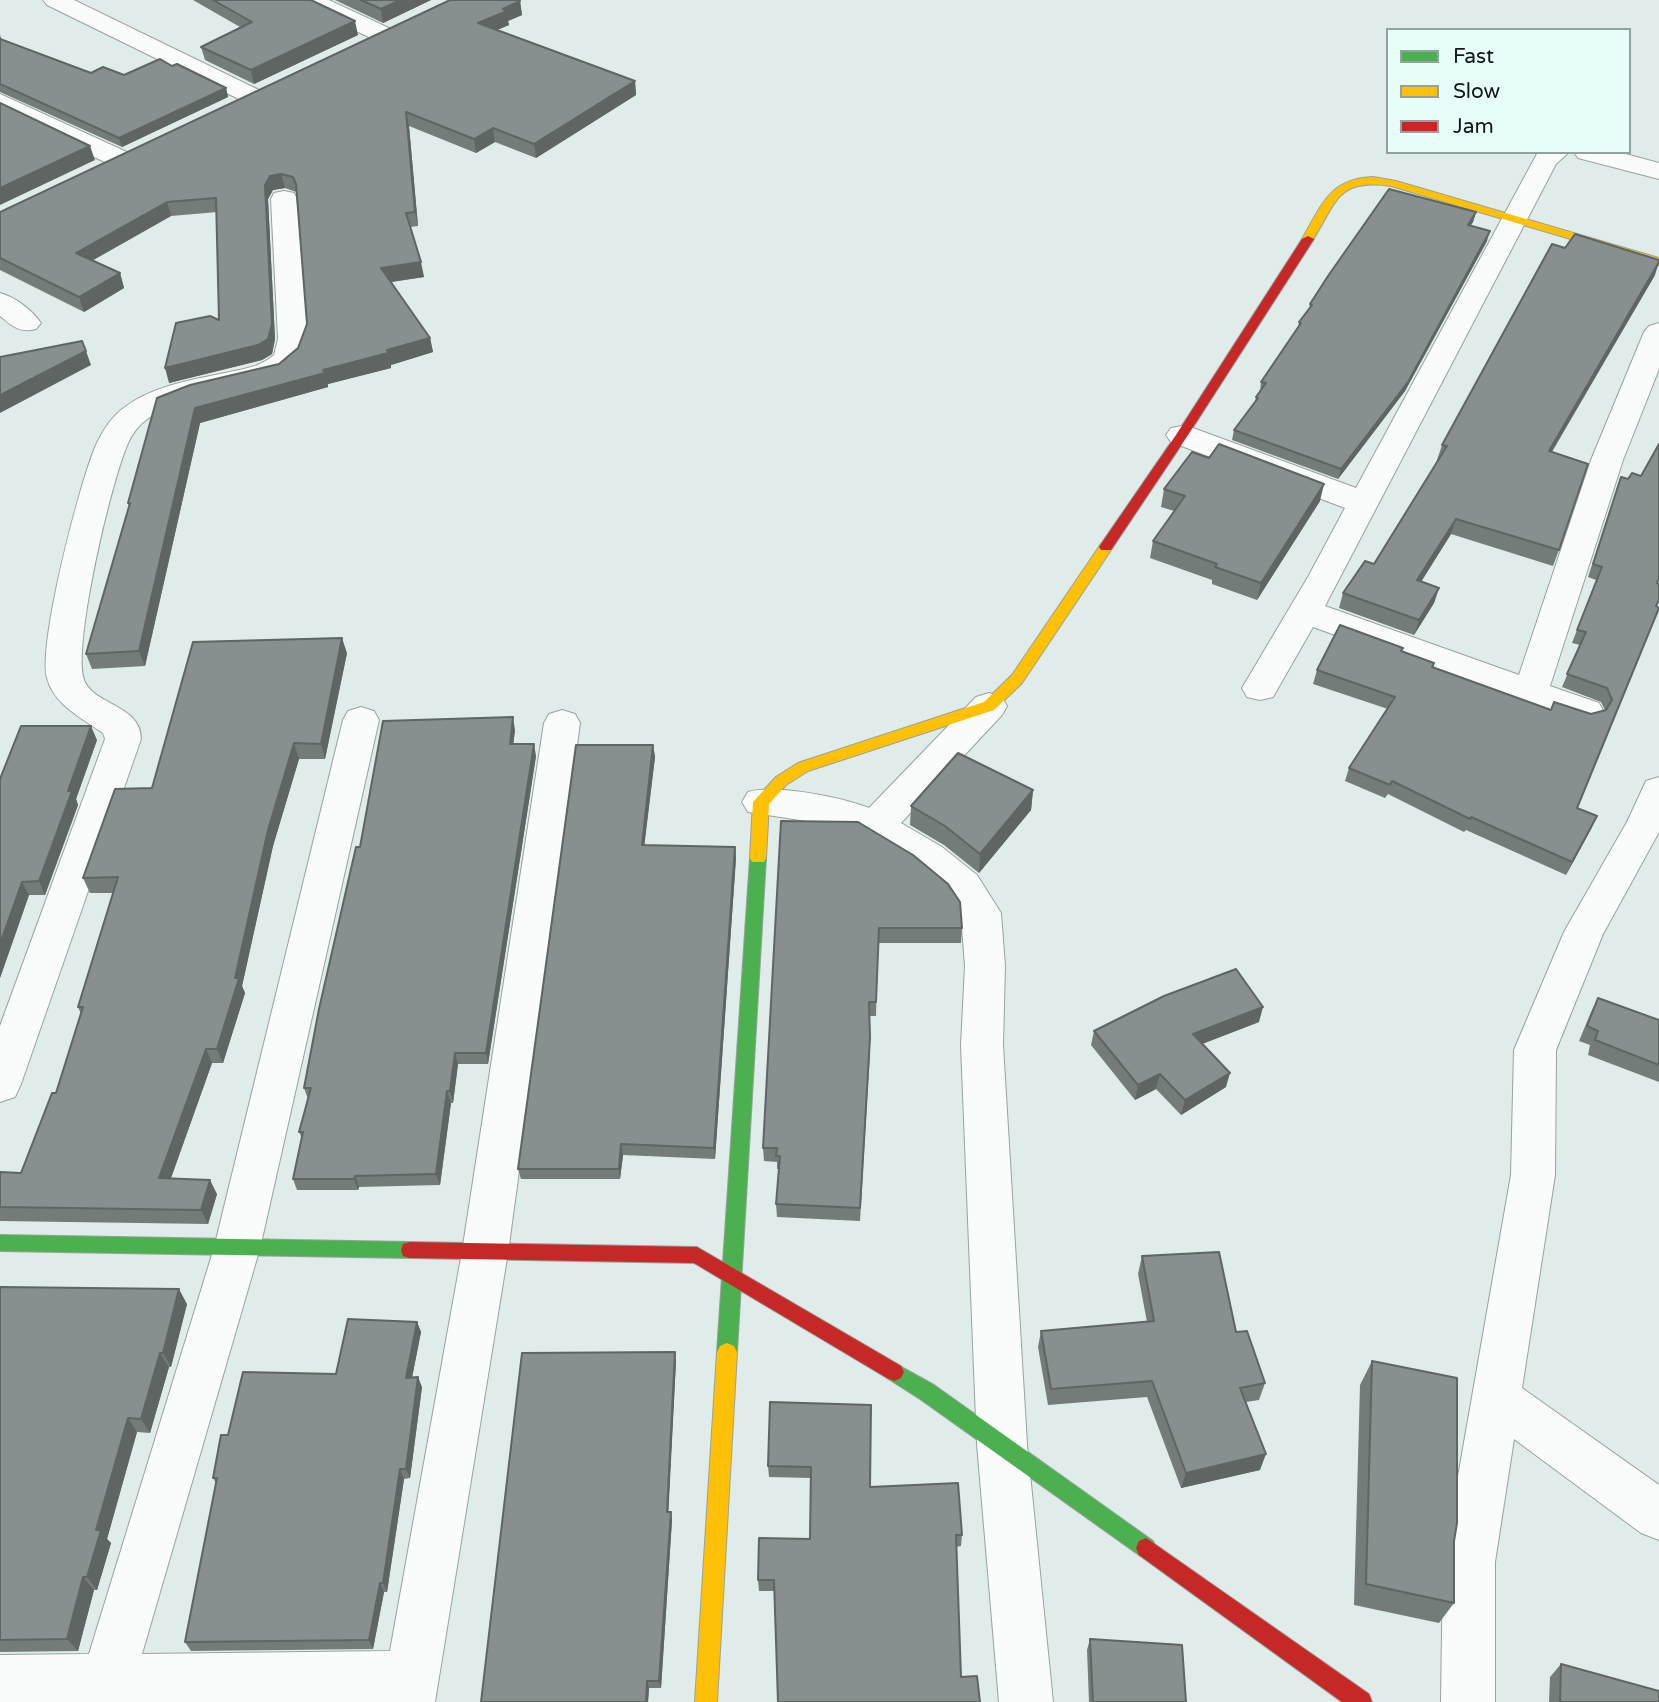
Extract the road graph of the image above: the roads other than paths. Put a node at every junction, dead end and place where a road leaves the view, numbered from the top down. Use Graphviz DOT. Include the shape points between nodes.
graph roads {
  1 [pos="55,0"];
  2 [pos="310,0"];
  3 [pos="408,24"];
  4 [pos="384,35"];
  5 [pos="361,47"];
  6 [pos="278,86"];
  7 [pos="254,97"];
  8 [pos="0,102"];
  9 [pos="231,108"];
  10 [pos="145,148"];
  11 [pos="1553,154"];
  12 [pos="1595,154"];
  13 [pos="120,159"];
  14 [pos="96,171"];
  15 [pos="1659,171"];
  16 [pos="284,199"];
  17 [pos="1515,218"];
  18 [pos="1659,262"];
  19 [pos="0,302"];
  20 [pos="26,323"];
  21 [pos="1659,332"];
  22 [pos="1182,435"];
  23 [pos="1364,503"];
  24 [pos="1305,611"];
  25 [pos="1260,688"];
  26 [pos="1531,691"];
  27 [pos="989,706"];
  28 [pos="1586,712"];
  29 [pos="361,720"];
  30 [pos="562,723"];
  31 [pos="761,802"];
  32 [pos="1654,815"];
  33 [pos="875,825"];
  34 [pos="0,1084"];
  35 [pos="0,1243"];
  36 [pos="237,1248"];
  37 [pos="485,1252"];
  38 [pos="733,1277"];
  39 [pos="1496,1398"];
  40 [pos="1002,1444"];
  41 [pos="1659,1515"];
  42 [pos="108,1680"];
  43 [pos="0,1682"];
  44 [pos="409,1689"];
  45 [pos="706,1702"];
  46 [pos="1026,1702"];
  47 [pos="1361,1702"];
  48 [pos="1468,1702"];
  1 -- 7 [label="street"];
  2 -- 4 [label="street"];
  3 -- 4 [label="street"];
  4 -- 5 [label="street"];
  6 -- 7 [label="street"];
  7 -- 9 [label="street"];
  8 -- 13 [label="street"];
  10 -- 13 [label="street"];
  11 -- 17 [label="street" via="1545,159"];
  12 -- 15 [label="street"];
  13 -- 14 [label="street"];
  16 -- 34 [label="street" via="293,339 288,357 265,371 164,399 135,413 120,429 107,459 73,597 63,668 75,694 115,721 123,730 123,739"];
  17 -- 18 [label="street"];
  17 -- 22 [label="street" via="1372,178 1342,185"];
  17 -- 23 [label="street"];
  19 -- 20 [label="street"];
  21 -- 26 [label="street" via="1606,460"];
  22 -- 23 [label="street"];
  22 -- 27 [label="street" via="1017,679"];
  23 -- 24 [label="street"];
  24 -- 25 [label="street"];
  24 -- 26 [label="street"];
  26 -- 28 [label="street"];
  27 -- 31 [label="street" via="803,767"];
  27 -- 33 [label="street"];
  29 -- 36 [label="street"];
  30 -- 37 [label="street"];
  31 -- 33 [label="street" via="843,813"];
  31 -- 38 [label="street"];
  32 -- 39 [label="street" via="1584,932 1535,1050 1533,1175"];
  33 -- 40 [label="street" via="929,857 962,886 981,913 983,1059"];
  35 -- 36 [label="street"];
  36 -- 37 [label="street"];
  36 -- 42 [label="street"];
  37 -- 38 [label="street" via="697,1255"];
  37 -- 44 [label="street"];
  38 -- 40 [label="street" via="927,1392"];
  38 -- 45 [label="street"];
  39 -- 41 [label="street"];
  39 -- 48 [label="street" via="1469,1562"];
  40 -- 46 [label="street"];
  40 -- 47 [label="street"];
  42 -- 43 [label="street"];
  42 -- 44 [label="street"];
}
